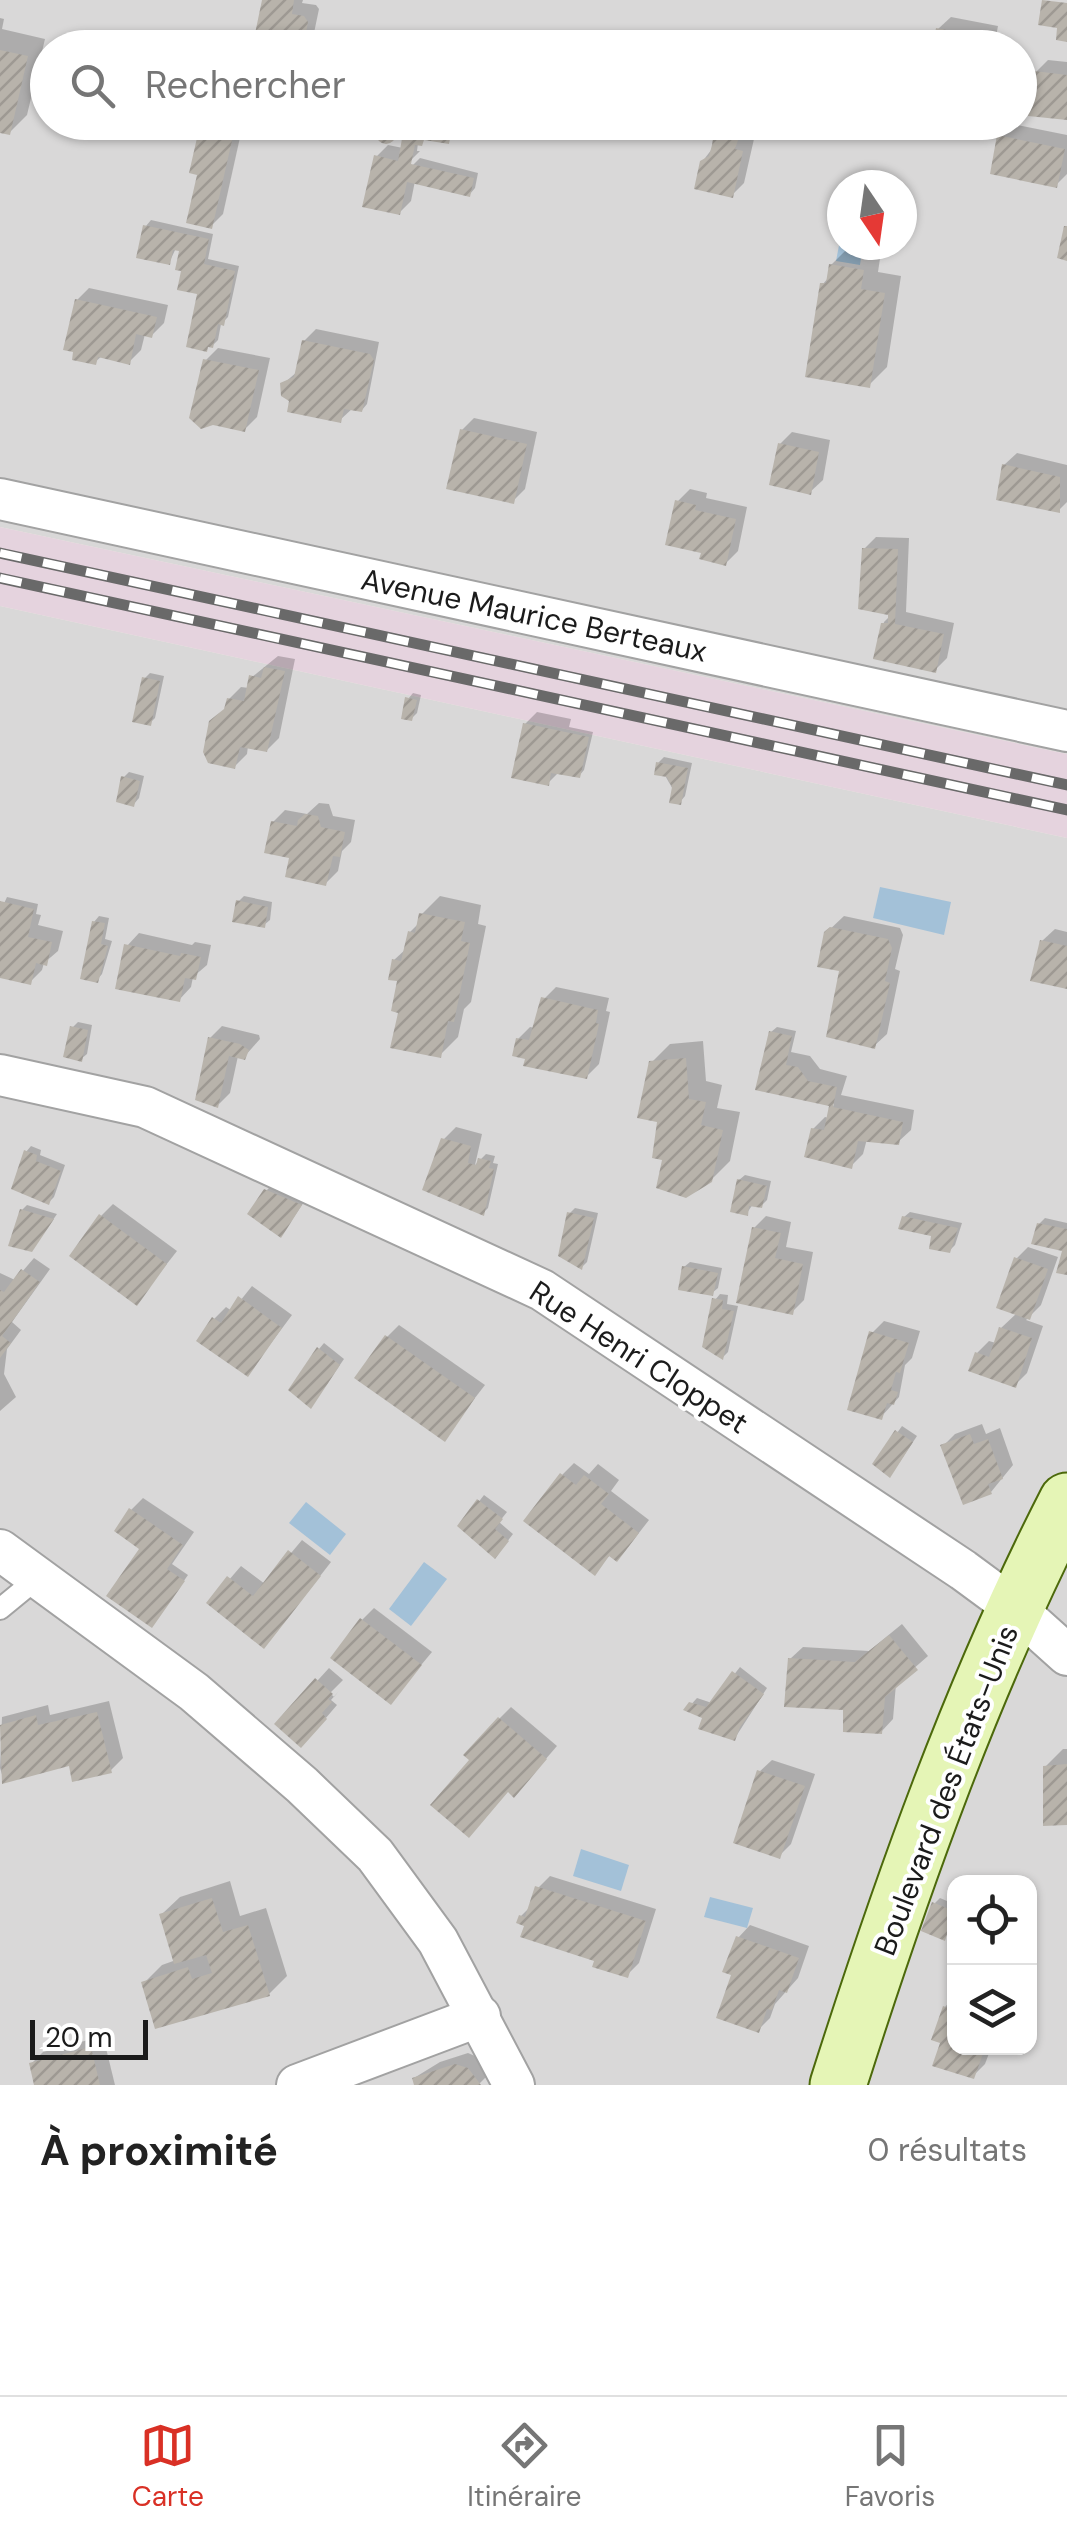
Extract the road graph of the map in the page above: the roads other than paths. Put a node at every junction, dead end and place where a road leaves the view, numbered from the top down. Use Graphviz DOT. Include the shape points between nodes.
graph roads {
  1 [pos="0,499"];
  2 [pos="1067,731"];
  3 [pos="0,1075"];
  4 [pos="1067,1501"];
  5 [pos="0,1550"];
  6 [pos="38,1577"];
  7 [pos="1016,1608"];
  8 [pos="0,1609"];
  9 [pos="1067,1655"];
  10 [pos="480,2016"];
  11 [pos="297,2085"];
  12 [pos="514,2085"];
  13 [pos="838,2085"];
  1 -- 2 [label="street, Avenue Maurice Berteaux"];
  3 -- 7 [label="street, Rue Henri Cloppet" via="145,1107 542,1290"];
  4 -- 7 [label="street, Boulevard des États-Unis"];
  5 -- 6 [label="street"];
  6 -- 8 [label="lane"];
  6 -- 10 [label="street" via="194,1692 375,1855 438,1941"];
  7 -- 9 [label="street, Rue Henri Cloppet"];
  7 -- 13 [label="street, Boulevard des États-Unis" via="926,1832"];
  10 -- 11 [label="street"];
  10 -- 12 [label="street"];
}
